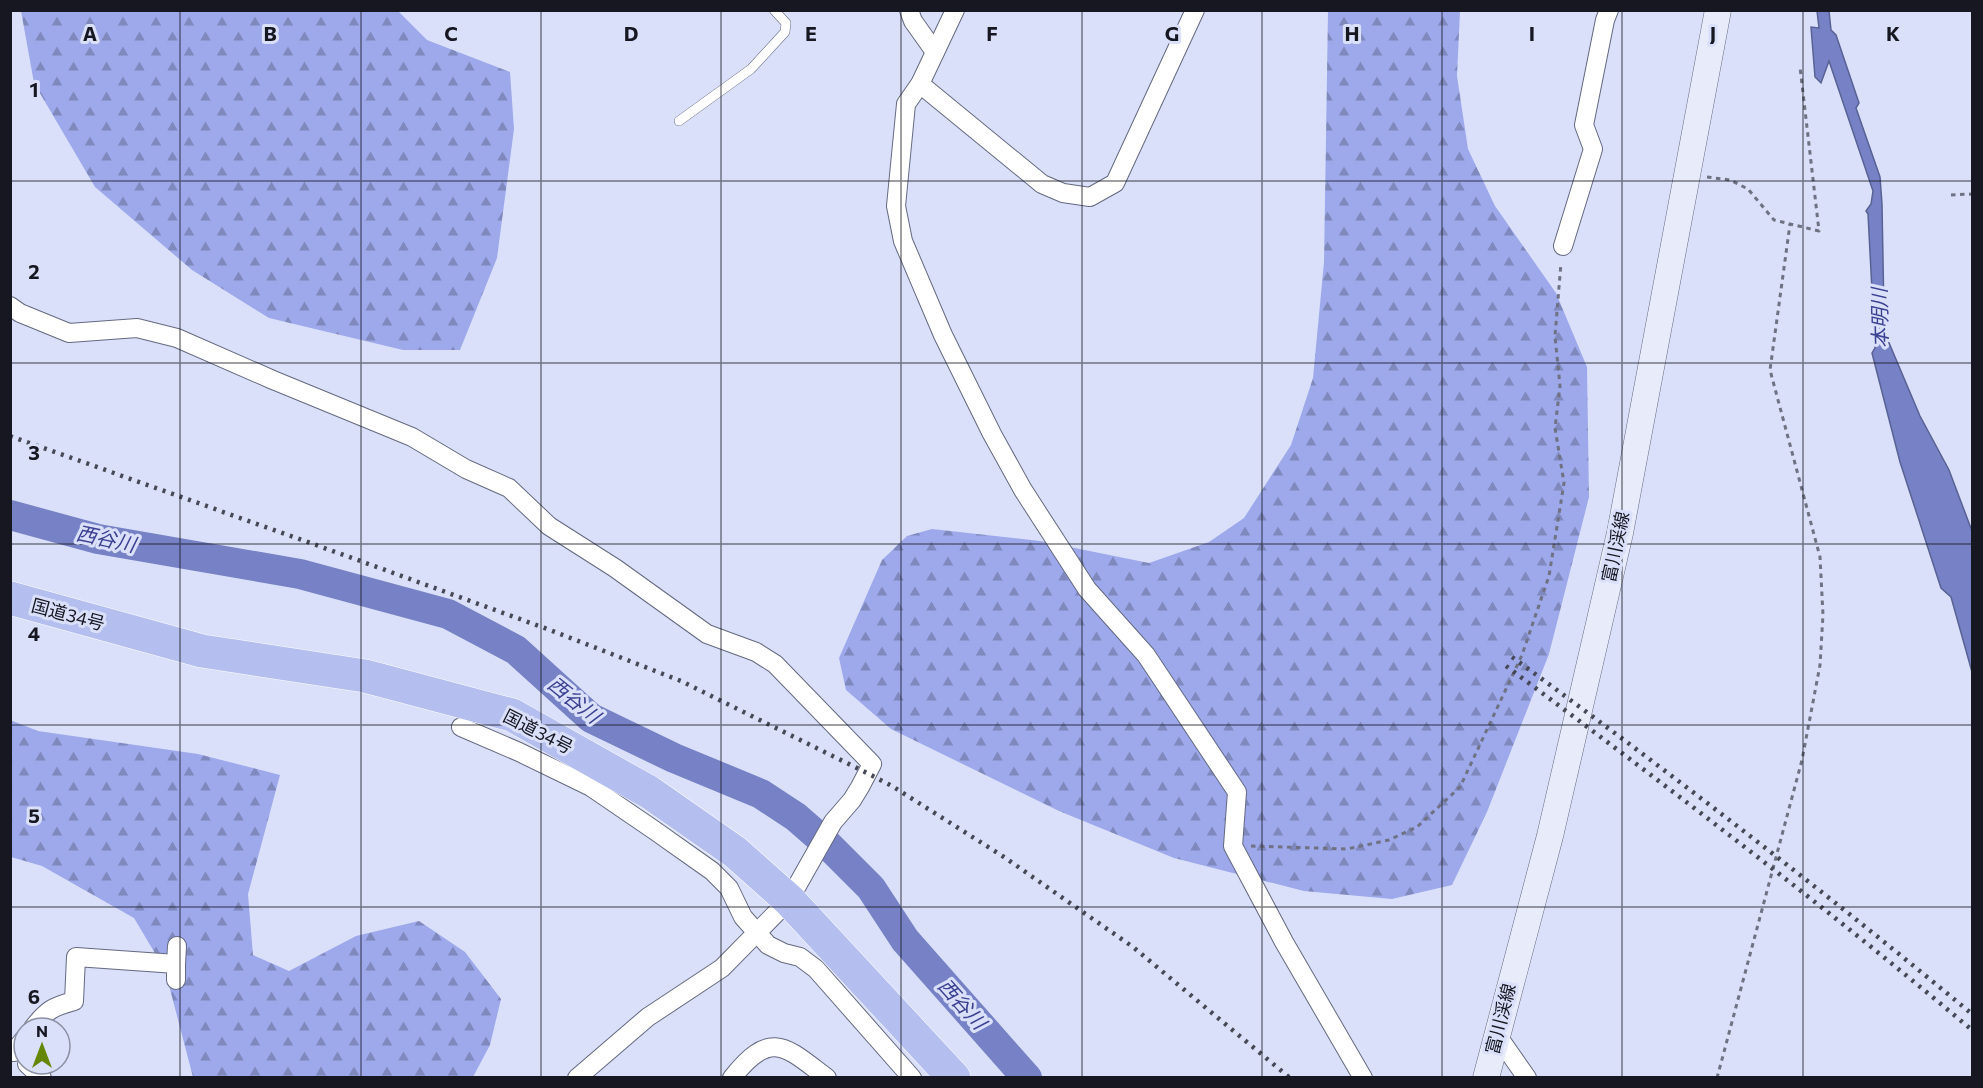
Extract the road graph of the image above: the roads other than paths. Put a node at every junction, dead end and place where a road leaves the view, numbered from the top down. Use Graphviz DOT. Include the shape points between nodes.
graph roads {
  1 [pos="774,10"];
  2 [pos="909,10"];
  3 [pos="955,10"];
  4 [pos="1195,10"];
  5 [pos="1609,10"];
  6 [pos="1718,10"];
  7 [pos="935,52"];
  8 [pos="920,84"];
  9 [pos="679,121"];
  10 [pos="1563,246"];
  11 [pos="10,306"];
  12 [pos="10,598"];
  13 [pos="461,727"];
  14 [pos="789,900"];
  15 [pos="756,934"];
  16 [pos="176,963"];
  17 [pos="43,1016"];
  18 [pos="1497,1035"];
  19 [pos="577,1077"];
  20 [pos="732,1077"];
  21 [pos="827,1077"];
  22 [pos="912,1077"];
  23 [pos="954,1077"];
  24 [pos="1363,1077"];
  25 [pos="1486,1077"];
  26 [pos="1527,1077"];
  1 -- 9 [label="lane" via="786,23 785,32 751,69"];
  2 -- 7 [label="street"];
  3 -- 7 [label="street"];
  4 -- 8 [label="street" via="1115,183 1090,196 1063,193 1042,184"];
  5 -- 10 [label="street" via="1584,125 1593,149"];
  6 -- 18 [label="main road, 富川渓線" via="1617,544 1550,836"];
  7 -- 8 [label="street"];
  8 -- 24 [label="street" via="906,104 896,206 903,241 943,334 1023,490 1087,589 1146,655 1237,792 1233,846"];
  11 -- 14 [label="street" via="69,333 136,328 177,338 412,437 508,488 549,526 707,634 756,652 776,664 872,764 852,800 833,822"];
  12 -- 14 [label="highway, 国道34号" via="202,651 365,676 512,715 649,792 735,852"];
  13 -- 15 [label="street" via="591,787 654,830 712,871 729,888"];
  14 -- 15 [label="street"];
  14 -- 23 [label="highway, 国道34号"];
  15 -- 19 [label="street" via="722,968 648,1017"];
  15 -- 22 [label="street" via="768,945 800,957 816,969"];
  16 -- 17 [label="street" via="76,957 74,1001"];
  18 -- 25 [label="main road, 富川渓線"];
  18 -- 26 [label="street"];
  20 -- 21 [label="street" via="746,1060 776,1046 790,1050"];
}
